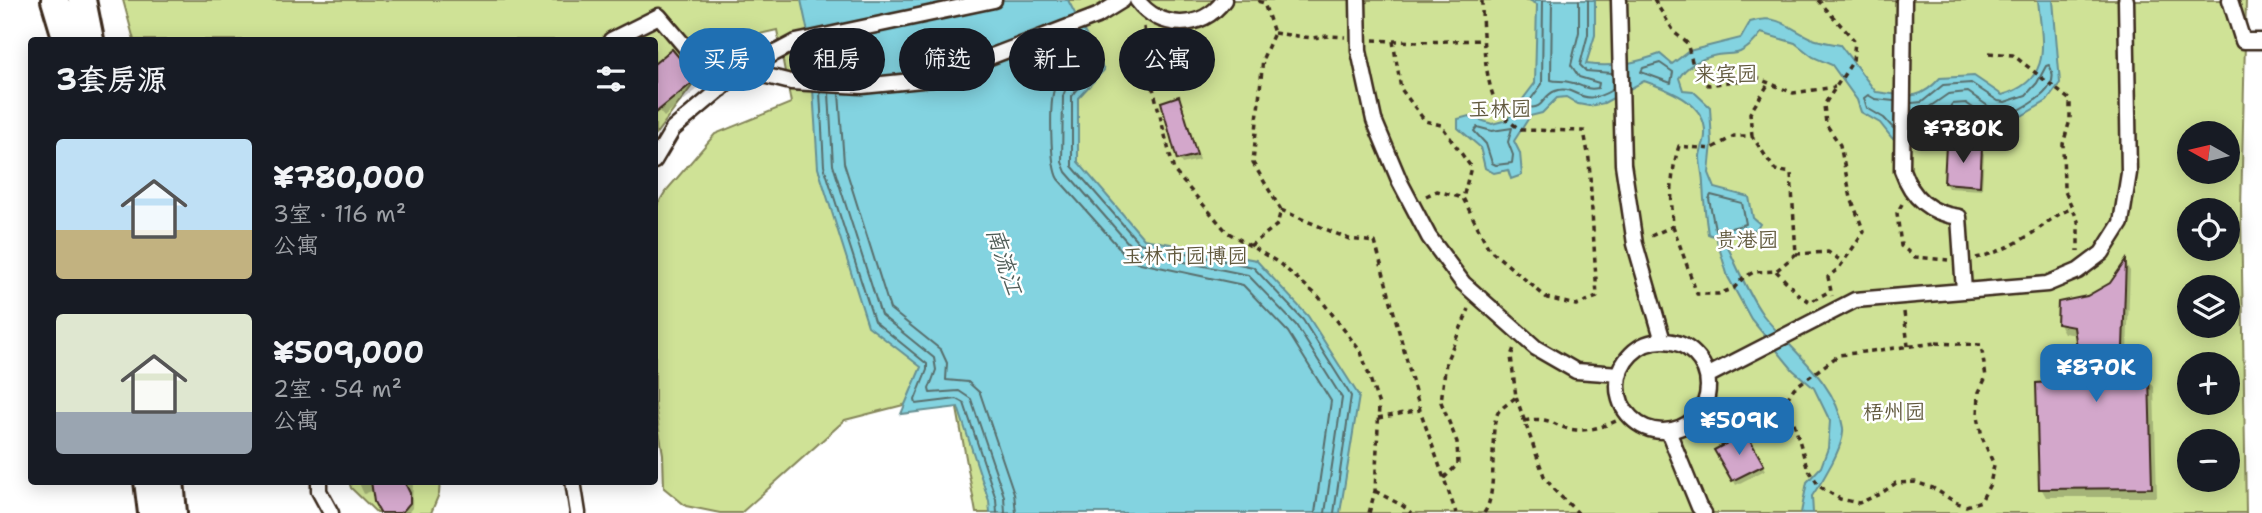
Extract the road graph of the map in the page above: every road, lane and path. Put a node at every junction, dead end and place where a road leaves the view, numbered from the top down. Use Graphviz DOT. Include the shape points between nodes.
graph roads {
  1 [pos="55,0"];
  2 [pos="82,0"];
  3 [pos="994,0"];
  4 [pos="1123,0"];
  5 [pos="1224,0"];
  6 [pos="1254,0"];
  7 [pos="1358,0"];
  8 [pos="1482,0"];
  9 [pos="1619,0"];
  10 [pos="1654,0"];
  11 [pos="1818,0"];
  12 [pos="1904,0"];
  13 [pos="2126,0"];
  14 [pos="2230,0"];
  15 [pos="1140,4"];
  16 [pos="1274,33"];
  17 [pos="67,37"];
  18 [pos="89,37"];
  19 [pos="617,37"];
  20 [pos="1360,39"];
  21 [pos="679,40"];
  22 [pos="1483,40"];
  23 [pos="1393,41"];
  24 [pos="2262,41"];
  25 [pos="775,53"];
  26 [pos="1989,53"];
  27 [pos="775,78"];
  28 [pos="1769,83"];
  29 [pos="1835,87"];
  30 [pos="719,91"];
  31 [pos="1752,136"];
  32 [pos="658,154"];
  33 [pos="1463,198"];
  34 [pos="1410,202"];
  35 [pos="1281,210"];
  36 [pos="1674,226"];
  37 [pos="1635,244"];
  38 [pos="1250,246"];
  39 [pos="1796,254"];
  40 [pos="1843,262"];
  41 [pos="1776,271"];
  42 [pos="2078,271"];
  43 [pos="1830,291"];
  44 [pos="1964,291"];
  45 [pos="1475,293"];
  46 [pos="1903,296"];
  47 [pos="1840,308"];
  48 [pos="1519,334"];
  49 [pos="1663,341"];
  50 [pos="1908,346"];
  51 [pos="1620,374"];
  52 [pos="1707,376"];
  53 [pos="1516,397"];
  54 [pos="1420,410"];
  55 [pos="1629,415"];
  56 [pos="1378,418"];
  57 [pos="1524,421"];
  58 [pos="1668,431"];
  59 [pos="1444,478"];
  60 [pos="148,485"];
  61 [pos="170,485"];
  62 [pos="319,485"];
  63 [pos="574,485"];
  64 [pos="1375,491"];
  65 [pos="152,513"];
  66 [pos="173,513"];
  67 [pos="331,513"];
  68 [pos="578,513"];
  69 [pos="1369,513"];
  70 [pos="1411,513"];
  71 [pos="1456,513"];
  72 [pos="1484,513"];
  73 [pos="1577,513"];
  74 [pos="1704,513"];
  1 -- 17 [label="main road"];
  2 -- 18 [label="main road"];
  3 -- 25 [label="street" via="796,42"];
  4 -- 27 [label="street" via="1097,16 932,79 862,86"];
  5 -- 15 [label="street" via="1205,18 1189,23 1156,18"];
  6 -- 16 [label="path" via="1264,2"];
  7 -- 20 [label="street"];
  8 -- 22 [label="path"];
  9 -- 37 [label="street" via="1623,164"];
  10 -- 28 [label="path" via="1686,43 1693,65 1708,85 1758,78"];
  11 -- 29 [label="path" via="1855,41 1853,61"];
  12 -- 44 [label="street" via="1902,170 1923,204 1959,217"];
  13 -- 42 [label="street" via="2129,173 2121,223 2102,253"];
  14 -- 24 [label="street" via="2243,41"];
  15 -- 38 [label="path" via="1149,72 1174,171 1227,232"];
  16 -- 20 [label="path"];
  16 -- 35 [label="path" via="1263,58 1253,163"];
  19 -- 21 [label="street" via="659,16"];
  20 -- 23 [label="path"];
  20 -- 34 [label="street" via="1374,120"];
  22 -- 23 [label="path"];
  22 -- 33 [label="path" via="1489,78 1507,120 1521,130 1584,131 1597,297 1576,305 1547,298 1489,249"];
  23 -- 33 [label="path" via="1401,89 1425,121 1441,125 1471,167"];
  26 -- 42 [label="path" via="2013,55 2070,100 2063,144 2064,189 2078,220"];
  28 -- 29 [label="path" via="1793,93"];
  28 -- 31 [label="path" via="1750,113"];
  29 -- 40 [label="path" via="1824,105 1826,124 1840,145 1864,232"];
  30 -- 32 [label="street" via="673,129"];
  31 -- 36 [label="path" via="1734,136 1711,149 1679,146 1670,187"];
  31 -- 39 [label="path" via="1774,170 1791,173"];
  33 -- 34 [label="path" via="1437,191"];
  34 -- 45 [label="street" via="1429,237"];
  35 -- 38 [label="path" via="1277,225"];
  35 -- 54 [label="path" via="1349,239 1375,242"];
  36 -- 37 [label="path"];
  36 -- 41 [label="path" via="1697,293 1718,294 1754,272"];
  37 -- 49 [label="street"];
  38 -- 56 [label="path" via="1319,297 1361,352 1379,405"];
  39 -- 40 [label="path" via="1828,252"];
  39 -- 41 [label="path"];
  40 -- 43 [label="path" via="1828,277"];
  41 -- 43 [label="path" via="1810,302"];
  42 -- 44 [label="street" via="2047,284"];
  43 -- 47 [label="path"];
  44 -- 46 [label="street"];
  45 -- 48 [label="street"];
  45 -- 59 [label="path" via="1446,362 1441,402 1457,442 1458,464"];
  46 -- 47 [label="street" via="1855,300"];
  46 -- 50 [label="path"];
  47 -- 52 [label="street"];
  48 -- 51 [label="street" via="1576,371"];
  48 -- 53 [label="path" via="1511,356"];
  49 -- 51 [label="street" via="1636,351"];
  49 -- 52 [label="street" via="1691,351"];
  50 -- 50 [label="path" via="1839,355 1794,388 1787,399 1807,467 1819,486 1840,499 1859,503 1896,484 1915,482 1966,506 1981,501 1994,465 1978,416 1979,391 1986,377 1981,345"];
  51 -- 55 [label="street" via="1621,403"];
  52 -- 58 [label="street" via="1704,406 1683,427"];
  53 -- 57 [label="path"];
  53 -- 72 [label="path" via="1495,421 1489,505"];
  54 -- 56 [label="path"];
  54 -- 59 [label="path"];
  55 -- 57 [label="path" via="1600,428 1576,430 1539,418"];
  55 -- 58 [label="street" via="1646,428"];
  56 -- 64 [label="path"];
  57 -- 73 [label="path" via="1544,476"];
  58 -- 74 [label="street"];
  59 -- 71 [label="path"];
  60 -- 65 [label="main road"];
  61 -- 66 [label="main road"];
  62 -- 67 [label="street"];
  63 -- 68 [label="street"];
  64 -- 69 [label="path"];
  64 -- 70 [label="path"];
}
